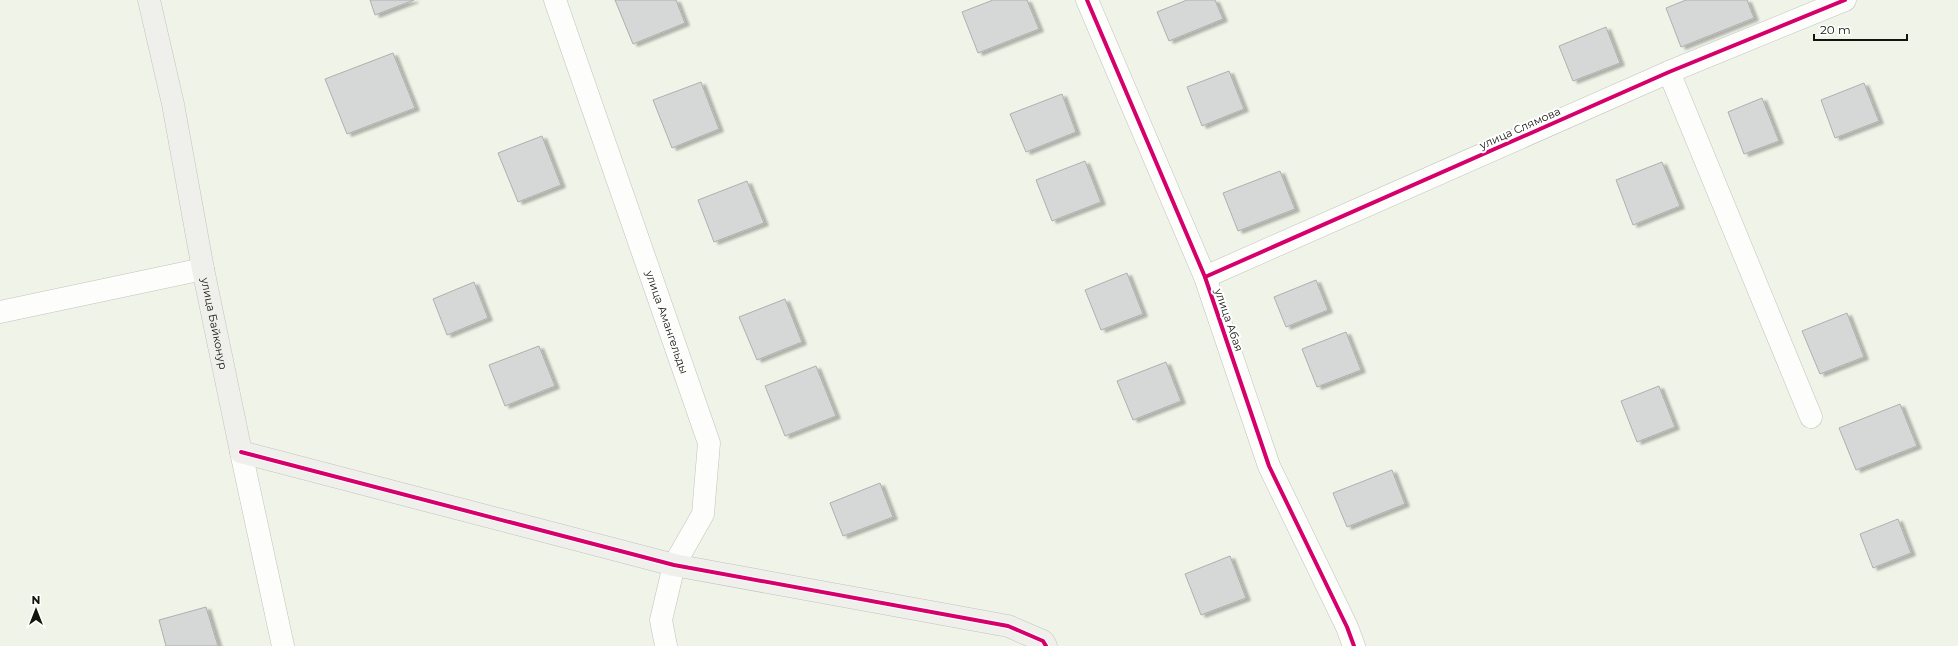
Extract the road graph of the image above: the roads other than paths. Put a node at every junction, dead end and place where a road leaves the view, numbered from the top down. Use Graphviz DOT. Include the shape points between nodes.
graph roads {
  1 [pos="149,0"];
  2 [pos="555,0"];
  3 [pos="1087,0"];
  4 [pos="1846,0"];
  5 [pos="1669,72"];
  6 [pos="203,268"];
  7 [pos="1204,277"];
  8 [pos="0,312"];
  9 [pos="1811,417"];
  10 [pos="241,452"];
  11 [pos="674,565"];
  12 [pos="283,646"];
  13 [pos="666,646"];
  14 [pos="1046,646"];
  15 [pos="1354,646"];
  1 -- 6 [label="street, улица Байконур" via="173,104"];
  2 -- 11 [label="street, улица Амангельды" via="709,443 703,514"];
  3 -- 7 [label="street, улица Абая"];
  4 -- 5 [label="street, улица Слямова"];
  5 -- 7 [label="street, улица Слямова"];
  5 -- 9 [label="street"];
  6 -- 8 [label="street"];
  6 -- 10 [label="street, улица Байконур"];
  7 -- 15 [label="street, улица Абая" via="1269,466 1348,627"];
  10 -- 11 [label="street"];
  10 -- 12 [label="street, улица Байконур"];
  11 -- 13 [label="street, улица Амангельды" via="661,620"];
  11 -- 14 [label="street" via="1008,626 1043,641"];
}
